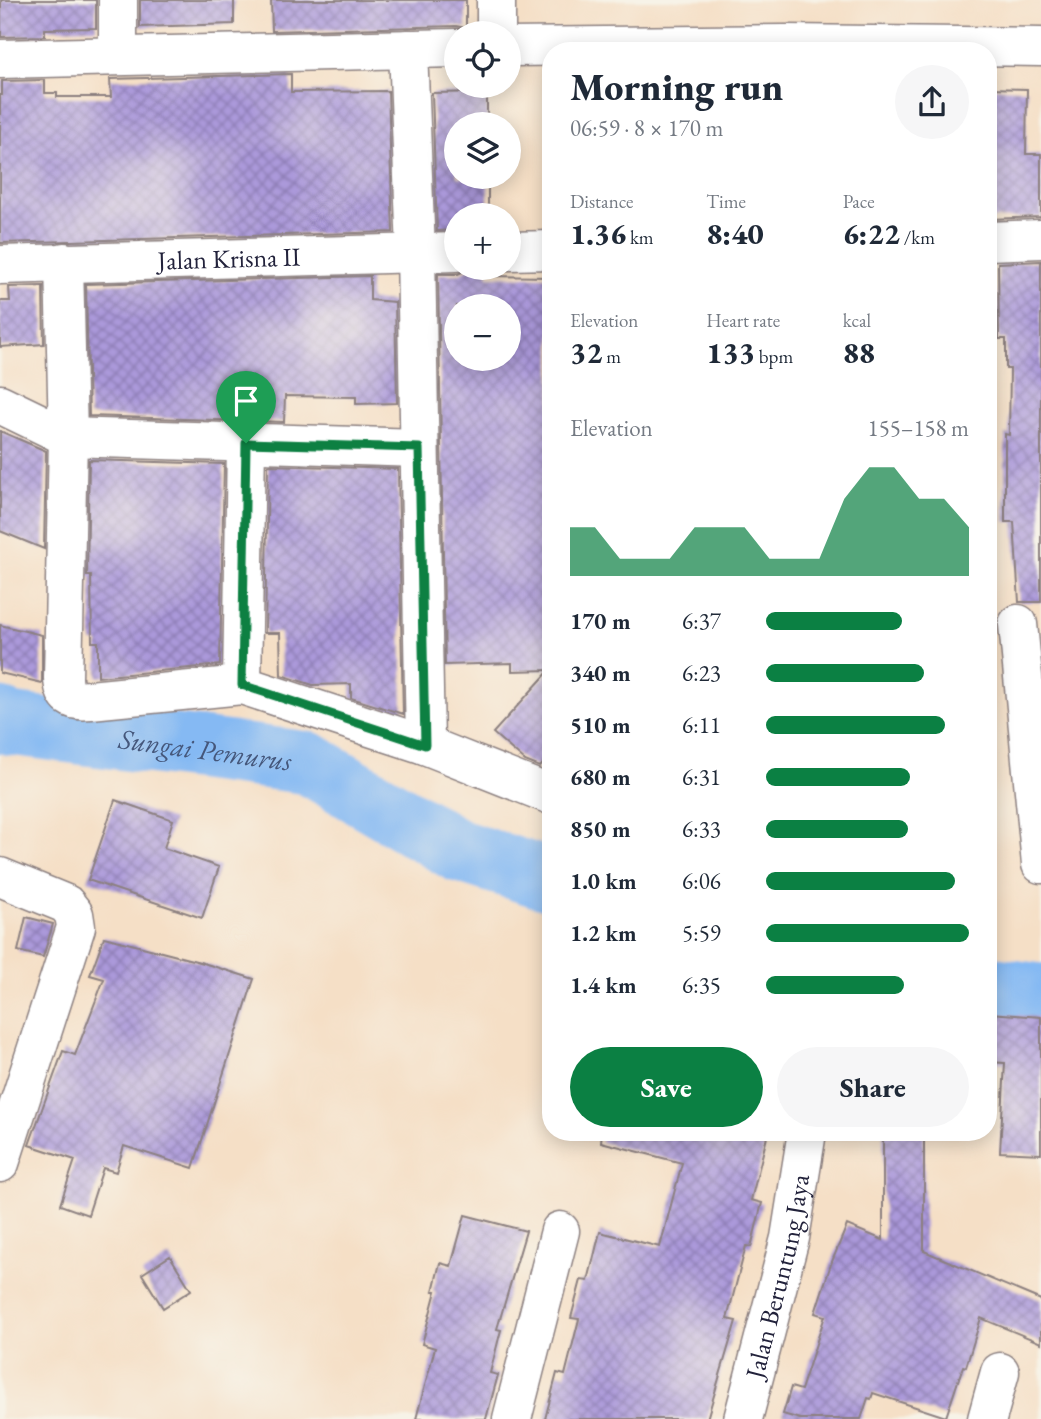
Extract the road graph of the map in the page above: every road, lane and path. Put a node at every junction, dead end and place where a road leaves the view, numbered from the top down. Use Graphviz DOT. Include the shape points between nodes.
graph roads {
  1 [pos="118,0"];
  2 [pos="496,0"];
  3 [pos="496,21"];
  4 [pos="521,47"];
  5 [pos="542,47"];
  6 [pos="997,47"];
  7 [pos="1041,47"];
  8 [pos="444,48"];
  9 [pos="408,49"];
  10 [pos="118,55"];
  11 [pos="0,59"];
  12 [pos="1041,239"];
  13 [pos="997,241"];
  14 [pos="542,250"];
  15 [pos="521,251"];
  16 [pos="444,252"];
  17 [pos="416,253"];
  18 [pos="64,262"];
  19 [pos="0,265"];
  20 [pos="0,404"];
  21 [pos="68,437"];
  22 [pos="246,443"];
  23 [pos="419,448"];
  24 [pos="1016,623"];
  25 [pos="242,685"];
  26 [pos="425,745"];
  27 [pos="542,791"];
  28 [pos="1041,864"];
  29 [pos="0,877"];
  30 [pos="806,1141"];
  31 [pos="0,1163"];
  32 [pos="559,1231"];
  33 [pos="1000,1372"];
  34 [pos="512,1419"];
  35 [pos="743,1419"];
  36 [pos="987,1419"];
  1 -- 10 [label="street"];
  2 -- 3 [label="street"];
  4 -- 5 [label="street"];
  6 -- 7 [label="street"];
  8 -- 9 [label="street"];
  9 -- 10 [label="street"];
  9 -- 17 [label="street"];
  10 -- 11 [label="street"];
  12 -- 13 [label="street"];
  14 -- 15 [label="street"];
  16 -- 17 [label="street, Jalan Krisna II"];
  17 -- 18 [label="street, Jalan Krisna II"];
  17 -- 23 [label="street"];
  18 -- 19 [label="street, Jalan Krisna II"];
  18 -- 21 [label="street"];
  20 -- 21 [label="street"];
  21 -- 22 [label="street"];
  21 -- 25 [label="street" via="63,691 77,701"];
  22 -- 23 [label="street"];
  22 -- 25 [label="street"];
  23 -- 26 [label="street"];
  24 -- 28 [label="street"];
  25 -- 26 [label="street"];
  26 -- 27 [label="street"];
  29 -- 31 [label="street" via="66,904 76,927"];
  30 -- 35 [label="street, Jalan Beruntung Jaya" via="790,1238"];
  32 -- 34 [label="street"];
  33 -- 36 [label="street"];
}
